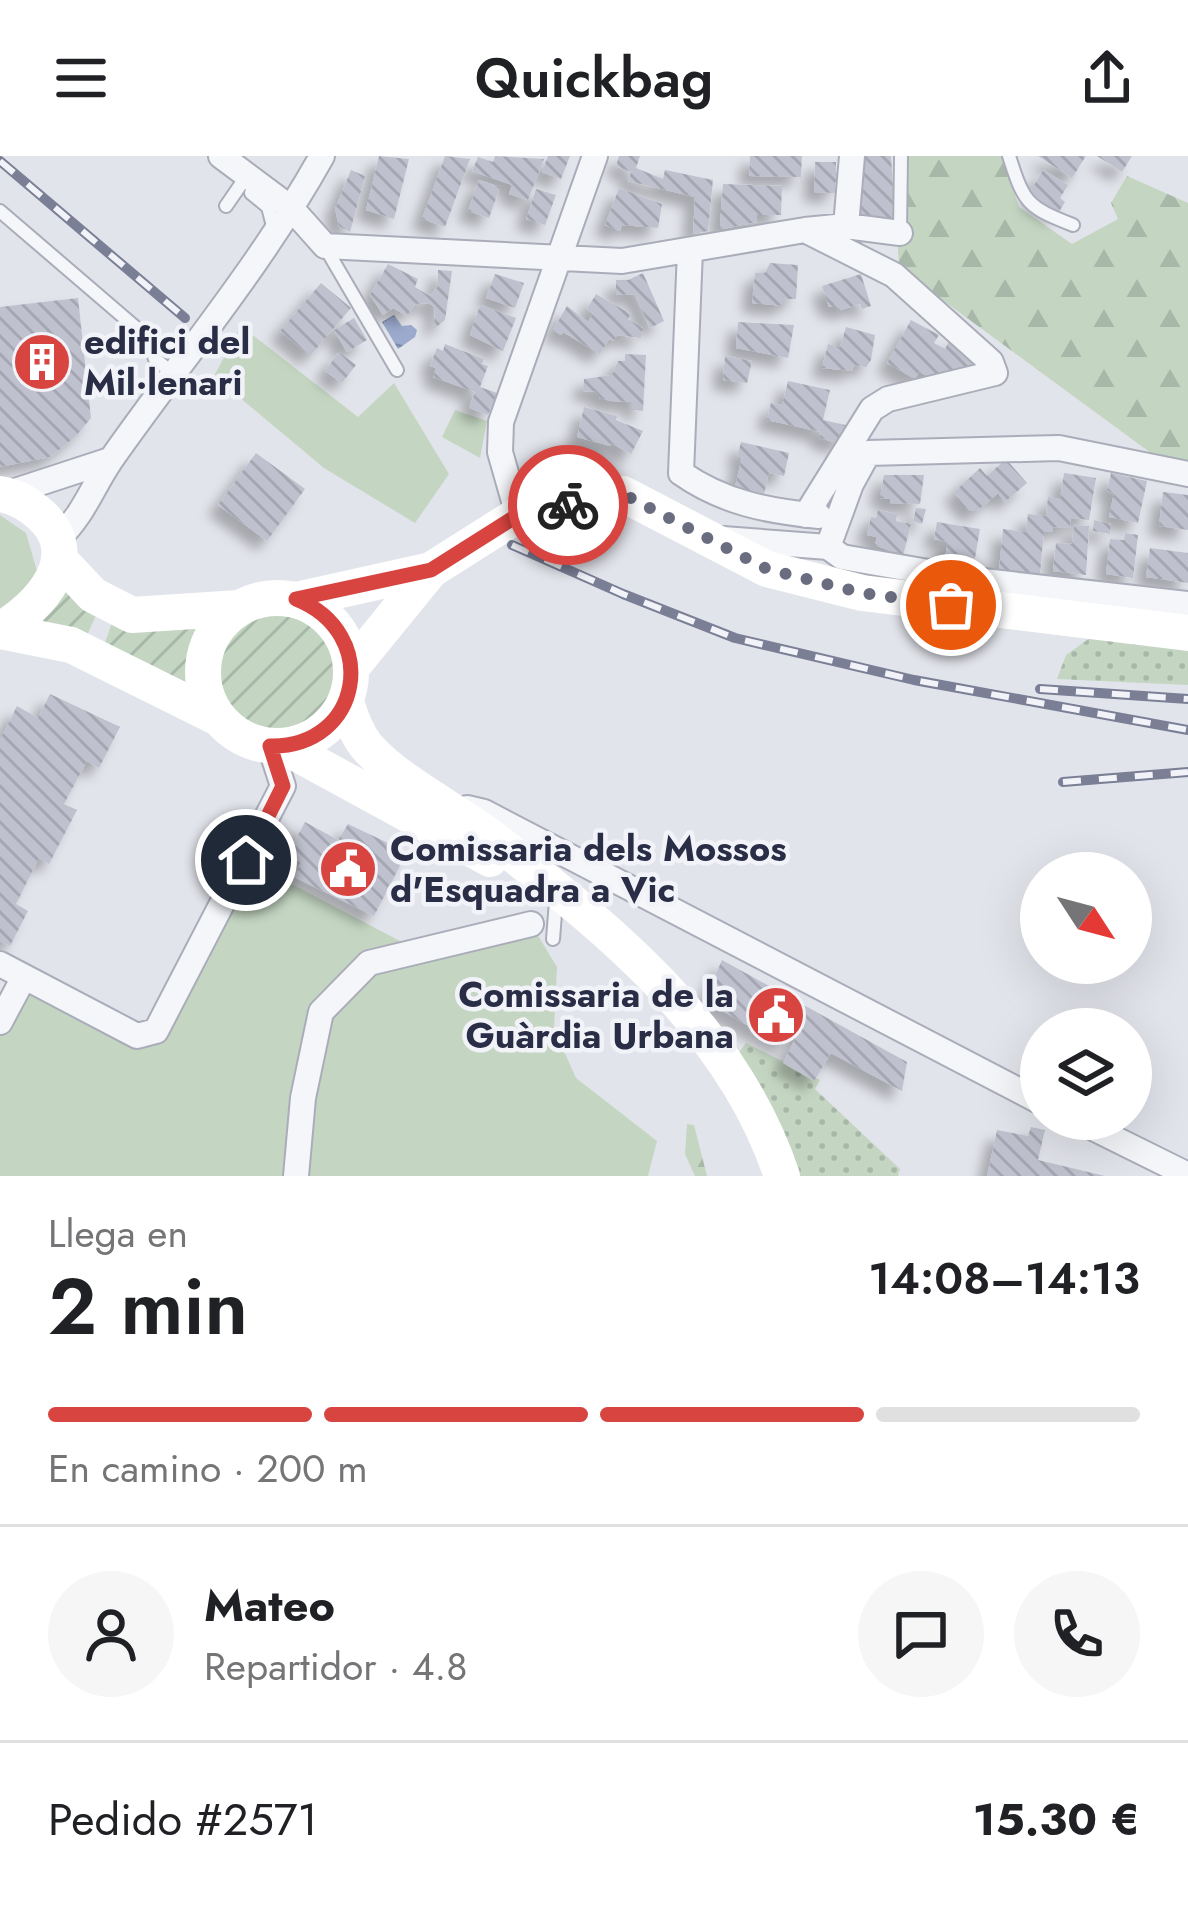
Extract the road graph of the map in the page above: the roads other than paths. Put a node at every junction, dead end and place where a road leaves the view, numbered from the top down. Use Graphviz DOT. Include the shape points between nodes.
graph roads {
  1 [pos="221,156"];
  2 [pos="322,156"];
  3 [pos="595,156"];
  4 [pos="851,156"];
  5 [pos="901,156"];
  6 [pos="1009,156"];
  7 [pos="245,179"];
  8 [pos="226,206"];
  9 [pos="292,209"];
  10 [pos="0,211"];
  11 [pos="1073,224"];
  12 [pos="846,226"];
  13 [pos="806,230"];
  14 [pos="900,233"];
  15 [pos="275,235"];
  16 [pos="325,246"];
  17 [pos="690,250"];
  18 [pos="558,257"];
  19 [pos="397,370"];
  20 [pos="173,374"];
  21 [pos="110,460"];
  22 [pos="1188,474"];
  23 [pos="3,494"];
  24 [pos="518,515"];
  25 [pos="806,515"];
  26 [pos="839,518"];
  27 [pos="700,538"];
  28 [pos="828,547"];
  29 [pos="59,549"];
  30 [pos="431,570"];
  31 [pos="296,599"];
  32 [pos="1188,604"];
  33 [pos="239,608"];
  34 [pos="0,630"];
  35 [pos="1188,633"];
  36 [pos="349,684"];
  37 [pos="218,718"];
  38 [pos="276,746"];
  39 [pos="446,804"];
  40 [pos="557,893"];
  41 [pos="531,924"];
  42 [pos="554,938"];
  43 [pos="0,964"];
  44 [pos="24,977"];
  45 [pos="0,1022"];
  46 [pos="1020,1094"];
  47 [pos="1116,1140"];
  48 [pos="1183,1175"];
  49 [pos="296,1176"];
  50 [pos="782,1176"];
  1 -- 7 [label="street"];
  2 -- 9 [label="street"];
  3 -- 18 [label="street"];
  4 -- 12 [label="street"];
  5 -- 14 [label="lane"];
  6 -- 11 [label="lane" via="1023,199"];
  7 -- 8 [label="lane"];
  7 -- 9 [label="street"];
  7 -- 15 [label="lane" via="268,207"];
  9 -- 15 [label="street"];
  9 -- 16 [label="street"];
  10 -- 20 [label="lane" via="148,338 155,359"];
  12 -- 13 [label="street"];
  12 -- 14 [label="street"];
  13 -- 17 [label="street"];
  13 -- 25 [label="street" via="894,274 995,373 872,409"];
  15 -- 20 [label="street"];
  16 -- 18 [label="street"];
  16 -- 19 [label="lane"];
  17 -- 18 [label="street" via="622,261"];
  17 -- 25 [label="street" via="681,473 726,500"];
  18 -- 24 [label="street" via="500,422"];
  20 -- 21 [label="street"];
  21 -- 23 [label="street"];
  21 -- 29 [label="street"];
  22 -- 26 [label="street" via="1059,448 868,454"];
  23 -- 29 [label="street" via="32,507"];
  24 -- 27 [label="street" via="623,494"];
  24 -- 30 [label="street"];
  25 -- 26 [label="street"];
  26 -- 28 [label="street"];
  27 -- 28 [label="street"];
  27 -- 35 [label="street" via="767,569 862,593"];
  28 -- 32 [label="street" via="842,557 974,580"];
  29 -- 33 [label="street" via="93,595 132,615"];
  29 -- 34 [label="street" via="42,598"];
  30 -- 31 [label="street"];
  30 -- 36 [label="street"];
  31 -- 33 [label="street"];
  31 -- 36 [label="street" via="337,627"];
  33 -- 37 [label="street" via="205,653 203,681"];
  34 -- 37 [label="street" via="71,645"];
  36 -- 38 [label="street" via="323,730"];
  36 -- 39 [label="street" via="369,749"];
  37 -- 38 [label="street" via="241,737"];
  38 -- 40 [label="street"];
  38 -- 44 [label="street" via="283,786 156,1030 137,1036"];
  39 -- 40 [label="street"];
  39 -- 46 [label="street" via="484,812 969,1076"];
  40 -- 42 [label="lane"];
  40 -- 50 [label="street" via="667,987 720,1050"];
  41 -- 49 [label="street" via="369,963 321,1012"];
  43 -- 44 [label="street"];
  44 -- 45 [label="street"];
  47 -- 48 [label="street"];
}
